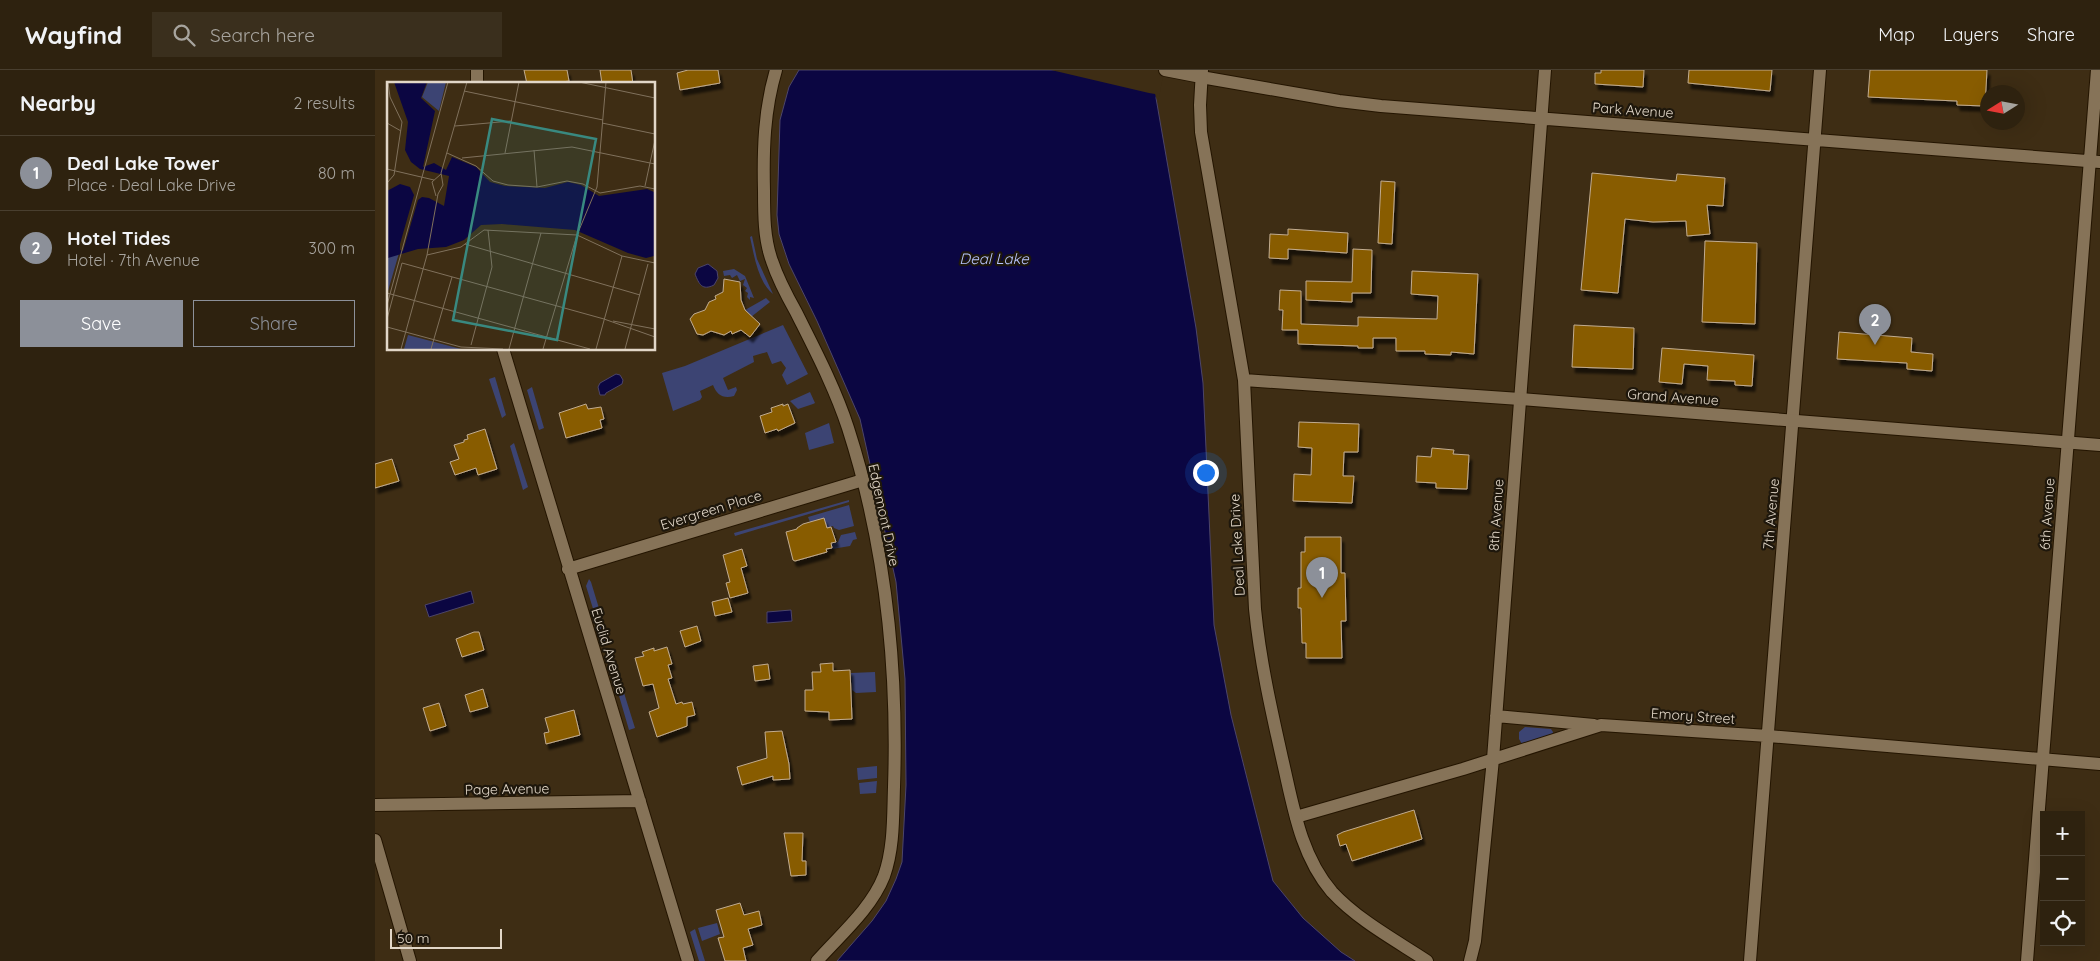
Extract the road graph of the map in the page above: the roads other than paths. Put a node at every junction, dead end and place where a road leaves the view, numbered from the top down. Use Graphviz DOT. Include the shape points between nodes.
graph roads {
  1 [pos="776,70"];
  2 [pos="1165,70"];
  3 [pos="1545,70"];
  4 [pos="1820,70"];
  5 [pos="2097,70"];
  6 [pos="1201,74"];
  7 [pos="1541,118"];
  8 [pos="1814,140"];
  9 [pos="2095,161"];
  10 [pos="503,350"];
  11 [pos="1244,380"];
  12 [pos="1520,399"];
  13 [pos="1793,421"];
  14 [pos="2067,442"];
  15 [pos="2100,445"];
  16 [pos="863,480"];
  17 [pos="568,569"];
  18 [pos="1496,716"];
  19 [pos="1601,726"];
  20 [pos="1768,736"];
  21 [pos="1493,759"];
  22 [pos="2043,759"];
  23 [pos="2100,764"];
  24 [pos="640,801"];
  25 [pos="375,805"];
  26 [pos="1296,817"];
  27 [pos="375,840"];
  28 [pos="410,961"];
  29 [pos="688,961"];
  30 [pos="817,961"];
  31 [pos="1427,961"];
  32 [pos="1470,961"];
  33 [pos="1750,961"];
  34 [pos="2027,961"];
  1 -- 16 [label="street, Edgemont Drive" via="765,126 764,226 767,242 778,276 839,403"];
  2 -- 6 [label="street, Park Avenue"];
  3 -- 7 [label="street, 8th Avenue"];
  4 -- 8 [label="street, 7th Avenue"];
  5 -- 9 [label="street, 6th Avenue"];
  6 -- 7 [label="street, Park Avenue" via="1361,104"];
  6 -- 11 [label="street, Deal Lake Drive" via="1201,132"];
  7 -- 8 [label="street, Park Avenue"];
  7 -- 12 [label="street, 8th Avenue"];
  8 -- 9 [label="street, Park Avenue"];
  8 -- 13 [label="street, 7th Avenue"];
  9 -- 14 [label="street, 6th Avenue"];
  10 -- 17 [label="street, Euclid Avenue"];
  11 -- 12 [label="street, Grand Avenue"];
  11 -- 26 [label="street, Deal Lake Drive" via="1258,644"];
  12 -- 13 [label="street, Grand Avenue"];
  12 -- 18 [label="street, 8th Avenue"];
  13 -- 14 [label="street, Grand Avenue"];
  13 -- 20 [label="street, 7th Avenue"];
  14 -- 15 [label="street, Grand Avenue"];
  14 -- 22 [label="street, 6th Avenue"];
  16 -- 17 [label="street, Evergreen Place"];
  16 -- 30 [label="street, Edgemont Drive" via="888,622 895,719 893,827 889,856 876,891"];
  17 -- 24 [label="street, Euclid Avenue"];
  18 -- 19 [label="street"];
  18 -- 21 [label="street, 8th Avenue"];
  19 -- 20 [label="street, Emory Street"];
  19 -- 21 [label="street, Emory Street"];
  20 -- 22 [label="street, Emory Street"];
  20 -- 33 [label="street, 7th Avenue"];
  21 -- 26 [label="street, Emory Street"];
  21 -- 32 [label="street, 8th Avenue" via="1475,941"];
  22 -- 23 [label="street, Emory Street"];
  22 -- 34 [label="street, 6th Avenue"];
  24 -- 25 [label="street, Page Avenue"];
  24 -- 29 [label="street, Euclid Avenue"];
  26 -- 31 [label="street, Deal Lake Drive" via="1310,859 1331,890 1369,923"];
  27 -- 28 [label="street"];
}
